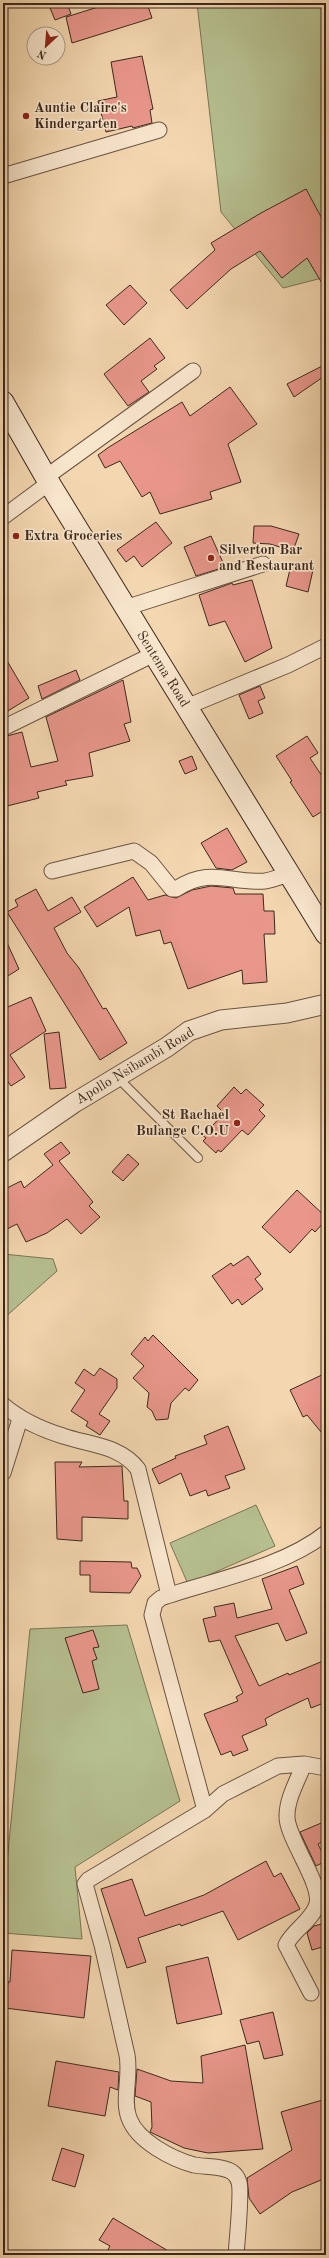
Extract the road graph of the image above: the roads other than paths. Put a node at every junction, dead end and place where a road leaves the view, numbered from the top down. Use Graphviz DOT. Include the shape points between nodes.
graph roads {
  1 [pos="159,130"];
  2 [pos="3,176"];
  3 [pos="193,371"];
  4 [pos="3,402"];
  5 [pos="48,480"];
  6 [pos="3,517"];
  7 [pos="264,564"];
  8 [pos="125,608"];
  9 [pos="326,646"];
  10 [pos="154,654"];
  11 [pos="186,707"];
  12 [pos="3,728"];
  13 [pos="52,871"];
  14 [pos="289,874"];
  15 [pos="326,934"];
  16 [pos="326,1004"];
  17 [pos="117,1077"];
  18 [pos="3,1152"];
  19 [pos="198,1158"];
  20 [pos="3,1405"];
  21 [pos="20,1419"];
  22 [pos="3,1473"];
  23 [pos="326,1533"];
  24 [pos="169,1595"];
  25 [pos="304,1764"];
  26 [pos="326,1768"];
  27 [pos="205,1810"];
  28 [pos="311,1993"];
  29 [pos="236,2255"];
  1 -- 2 [label="street"];
  3 -- 5 [label="street"];
  4 -- 5 [label="main road, Sentema Road"];
  5 -- 6 [label="street"];
  5 -- 8 [label="main road, Sentema Road"];
  7 -- 8 [label="street"];
  8 -- 10 [label="main road, Sentema Road"];
  9 -- 11 [label="street" via="288,665"];
  10 -- 11 [label="main road, Sentema Road"];
  10 -- 12 [label="street"];
  11 -- 14 [label="main road, Sentema Road"];
  13 -- 14 [label="street" via="134,851 151,863 172,889 176,890 188,882 206,876 266,881"];
  14 -- 15 [label="main road, Sentema Road"];
  16 -- 17 [label="street, Apollo Nsibambi Road" via="287,1013 221,1020 189,1031"];
  17 -- 18 [label="street, Apollo Nsibambi Road"];
  17 -- 19 [label="lane"];
  20 -- 21 [label="street"];
  21 -- 22 [label="street"];
  21 -- 24 [label="street" via="63,1436 115,1450 129,1458 138,1469"];
  23 -- 24 [label="street" via="297,1552 223,1580"];
  24 -- 27 [label="street" via="155,1603 152,1615"];
  25 -- 26 [label="street"];
  25 -- 27 [label="street" via="278,1766 223,1794"];
  25 -- 28 [label="street" via="290,1798 287,1820 317,1898 313,1913 286,1945"];
  27 -- 29 [label="street" via="88,1880 85,1887 102,1945 127,2055 129,2069 126,2108 129,2120 137,2132 175,2159 227,2170 237,2177 240,2189"];
}
